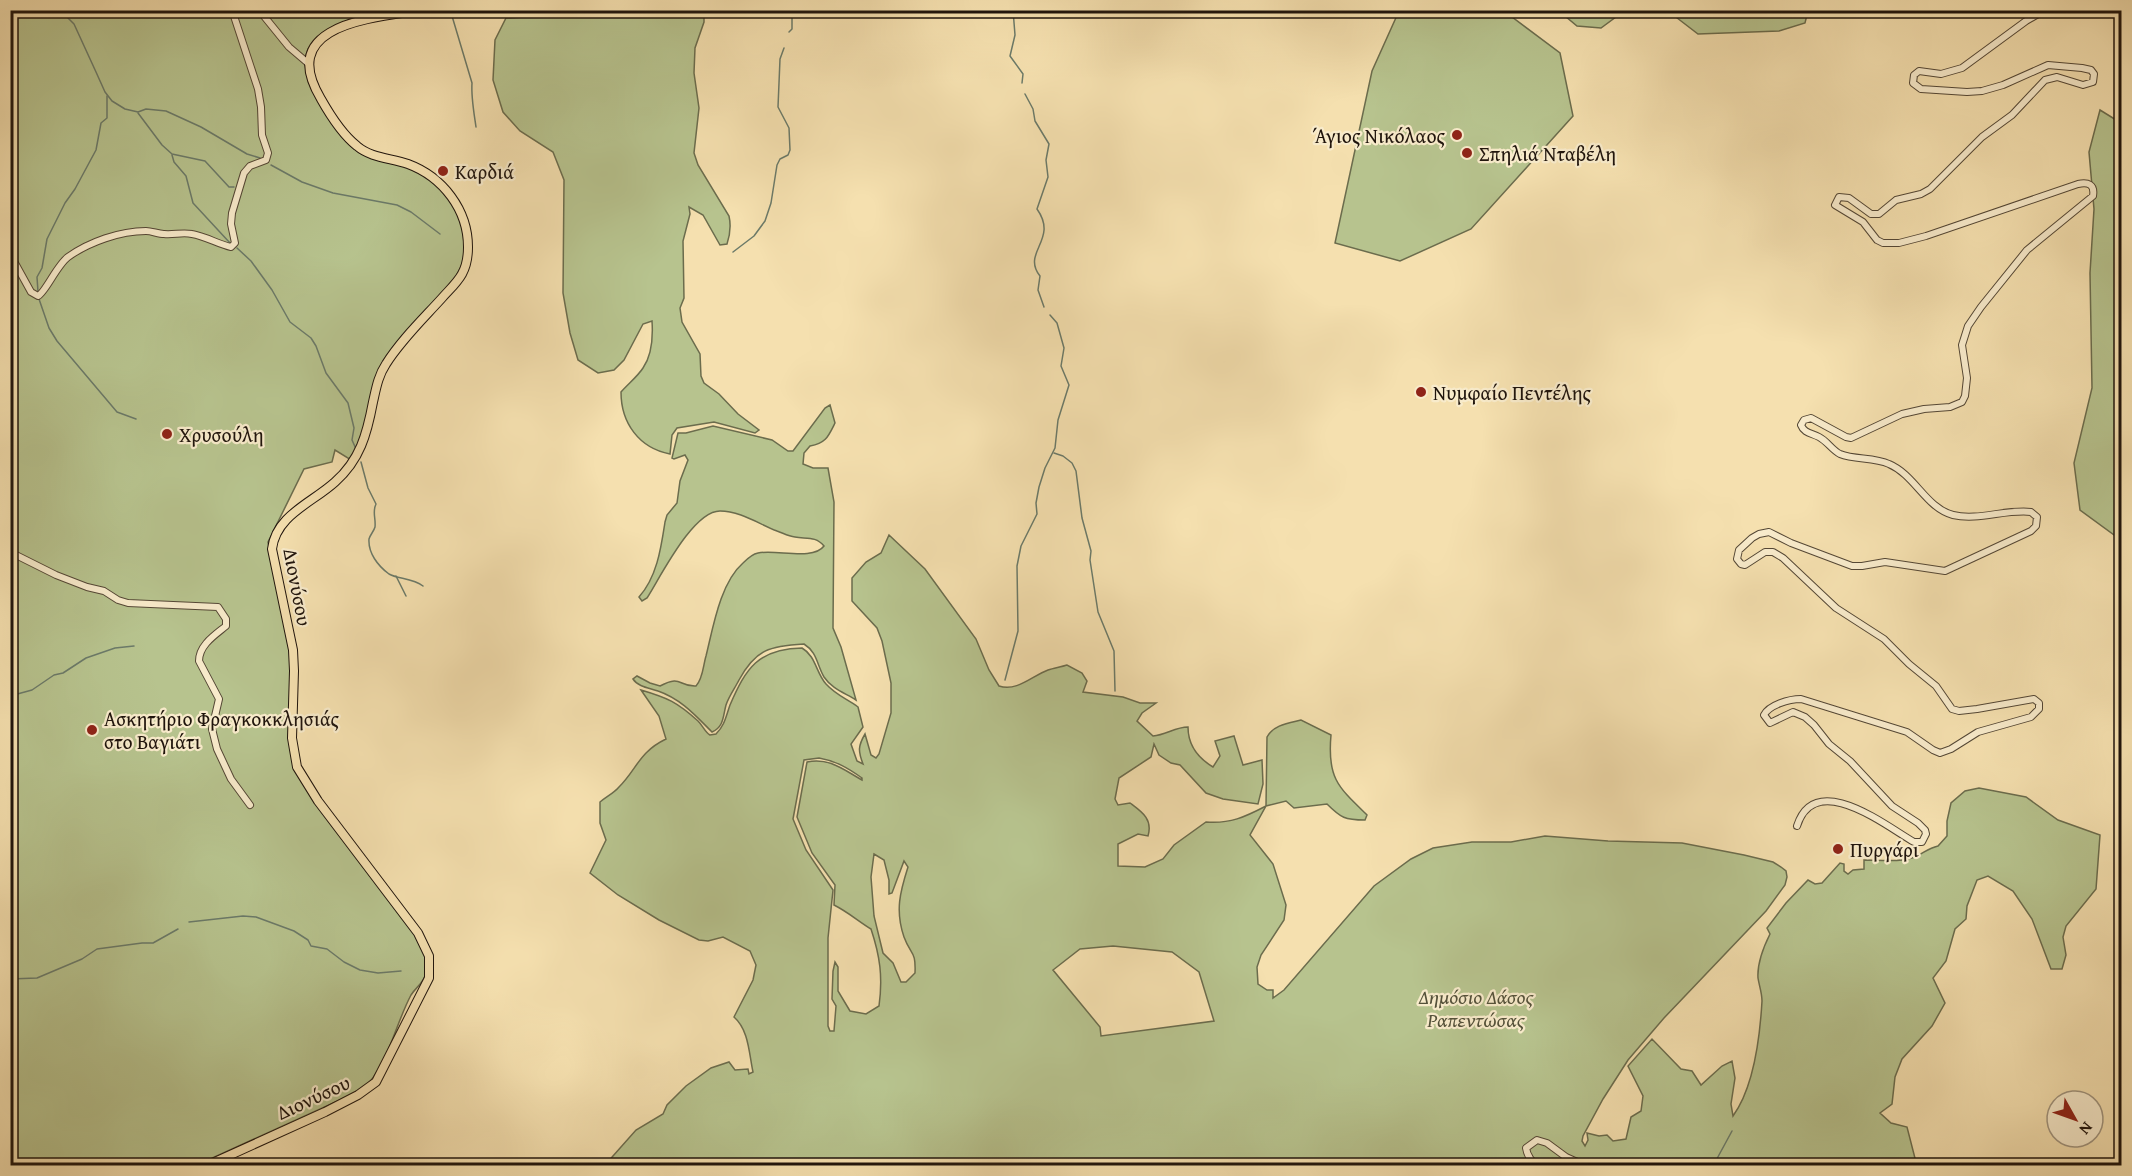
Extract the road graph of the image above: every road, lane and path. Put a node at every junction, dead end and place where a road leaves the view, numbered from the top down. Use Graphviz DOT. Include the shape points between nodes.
graph roads {
  1 [pos="232,10"];
  2 [pos="259,10"];
  3 [pos="422,10"];
  4 [pos="2045,10"];
  5 [pos="309,64"];
  6 [pos="10,254"];
  7 [pos="10,552"];
  8 [pos="250,805"];
  9 [pos="1797,826"];
  10 [pos="206,1166"];
  11 [pos="1538,1166"];
  12 [pos="1586,1166"];
  1 -- 6 [label="street" via="258,89 262,135 268,153 266,160 244,173 231,219 231,247 186,233 122,234 66,259 38,296"];
  2 -- 5 [label="street" via="289,47"];
  3 -- 5 [label="main road" via="342,27 315,45"];
  4 -- 9 [label="street" via="1967,64 1946,73 1919,71 1914,75 1914,83 1921,89 1982,91 2048,65 2088,69 2094,74 2093,82 2084,85 2057,77 2045,80 2012,115 1982,137 1924,193 1899,199 1874,214 1845,196 1839,197 1835,205 1863,222 1877,240 1899,243 2078,184 2091,185 2093,195 2027,250 1965,332 1962,345 1967,385 1962,402 1902,414 1851,438 1814,419 1806,419 1801,425 1804,431 1821,438 1841,454 1894,467 1947,513 1960,516 2026,511 2038,518 2036,526 1942,571 1888,562 1852,566 1769,532 1752,538 1737,557 1745,565 1765,552 1778,554 1842,613 1884,639 1936,686 1953,709 2034,699 2039,709 2031,717 1978,732 1942,753 1907,732 1801,699 1768,708 1764,715 1770,723 1794,712 1809,720 1892,806 1918,823 1926,834 1922,842 1914,842 1862,810 1826,801 1806,808"];
  5 -- 10 [label="main road, Διονύσου" via="315,88 351,141 372,155 408,164 434,178 456,204 467,236 467,259 460,277 382,371 357,458 335,482 283,522 272,549 293,650 292,738 297,767 318,801 413,925 427,950 430,970 385,1067 369,1088"];
  7 -- 8 [label="street" via="128,603 218,608 226,626 203,648 199,661 219,699 212,728 217,749 231,779"];
  11 -- 12 [label="street" via="1526,1148 1537,1140"];
}
